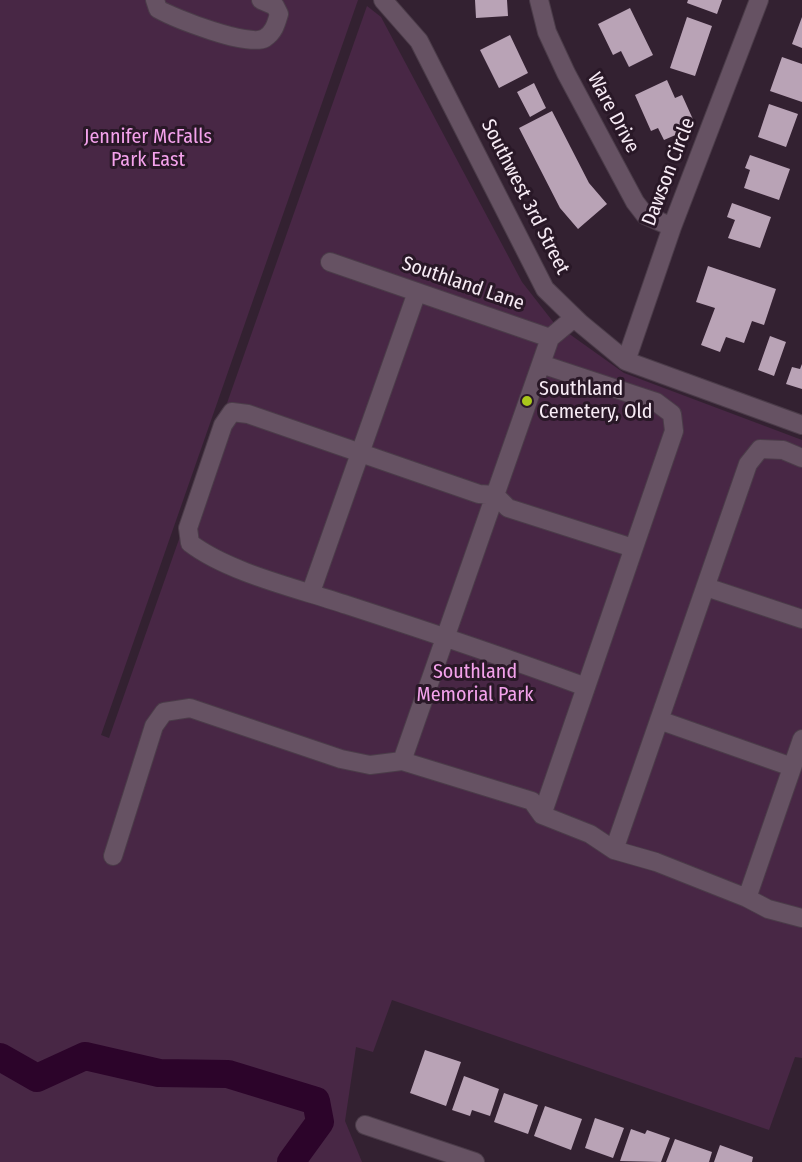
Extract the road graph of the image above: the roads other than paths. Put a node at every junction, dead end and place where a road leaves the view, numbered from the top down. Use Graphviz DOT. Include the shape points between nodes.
graph roads {
  1 [pos="155,0"];
  2 [pos="261,0"];
  3 [pos="383,0"];
  4 [pos="539,0"];
  5 [pos="759,0"];
  6 [pos="672,227"];
  7 [pos="330,262"];
  8 [pos="417,292"];
  9 [pos="574,318"];
  10 [pos="550,339"];
  11 [pos="626,362"];
  12 [pos="541,364"];
  13 [pos="802,424"];
  14 [pos="359,453"];
  15 [pos="802,458"];
  16 [pos="495,495"];
  17 [pos="633,549"];
  18 [pos="706,587"];
  19 [pos="310,592"];
  20 [pos="802,619"];
  21 [pos="445,636"];
  22 [pos="586,687"];
  23 [pos="659,720"];
  24 [pos="802,739"];
  25 [pos="402,761"];
  26 [pos="792,767"];
  27 [pos="542,815"];
  28 [pos="614,850"];
  29 [pos="113,856"];
  30 [pos="747,898"];
  31 [pos="802,918"];
  32 [pos="365,1125"];
  33 [pos="475,1162"];
  1 -- 2 [label="street" via="158,9 171,17 248,40 264,39 274,29 279,14 274,6"];
  3 -- 9 [label="street, Southwest 3rd Street" via="419,41 545,289"];
  4 -- 6 [label="street, Ware Drive" via="547,32 566,73 635,202 645,215"];
  5 -- 6 [label="street, Dawson Circle"];
  6 -- 11 [label="street, Dawson Circle"];
  7 -- 8 [label="street, Southland Lane"];
  8 -- 10 [label="street, Southland Lane"];
  8 -- 14 [label="street"];
  9 -- 10 [label="street"];
  9 -- 11 [label="street, Southwest 3rd Street"];
  10 -- 12 [label="street"];
  11 -- 13 [label="street, Southwest 3rd Street"];
  12 -- 16 [label="street"];
  12 -- 17 [label="street" via="656,402 672,414 674,431"];
  14 -- 16 [label="street" via="478,494"];
  14 -- 19 [label="street"];
  14 -- 19 [label="street" via="248,414 232,412 223,425 188,528 190,543 204,553"];
  15 -- 18 [label="street" via="783,450 760,449 748,464"];
  16 -- 17 [label="street" via="508,508"];
  16 -- 21 [label="street"];
  17 -- 22 [label="street"];
  18 -- 20 [label="street"];
  18 -- 23 [label="street"];
  19 -- 21 [label="street"];
  21 -- 22 [label="street"];
  21 -- 25 [label="street"];
  22 -- 27 [label="street"];
  23 -- 26 [label="street"];
  23 -- 28 [label="street"];
  24 -- 26 [label="street"];
  25 -- 27 [label="street" via="532,801"];
  25 -- 29 [label="street" via="370,765 331,756 190,708 164,712 154,726"];
  26 -- 30 [label="street"];
  27 -- 28 [label="street" via="590,834"];
  28 -- 30 [label="street"];
  30 -- 31 [label="street" via="768,909"];
  32 -- 33 [label="street"];
}
